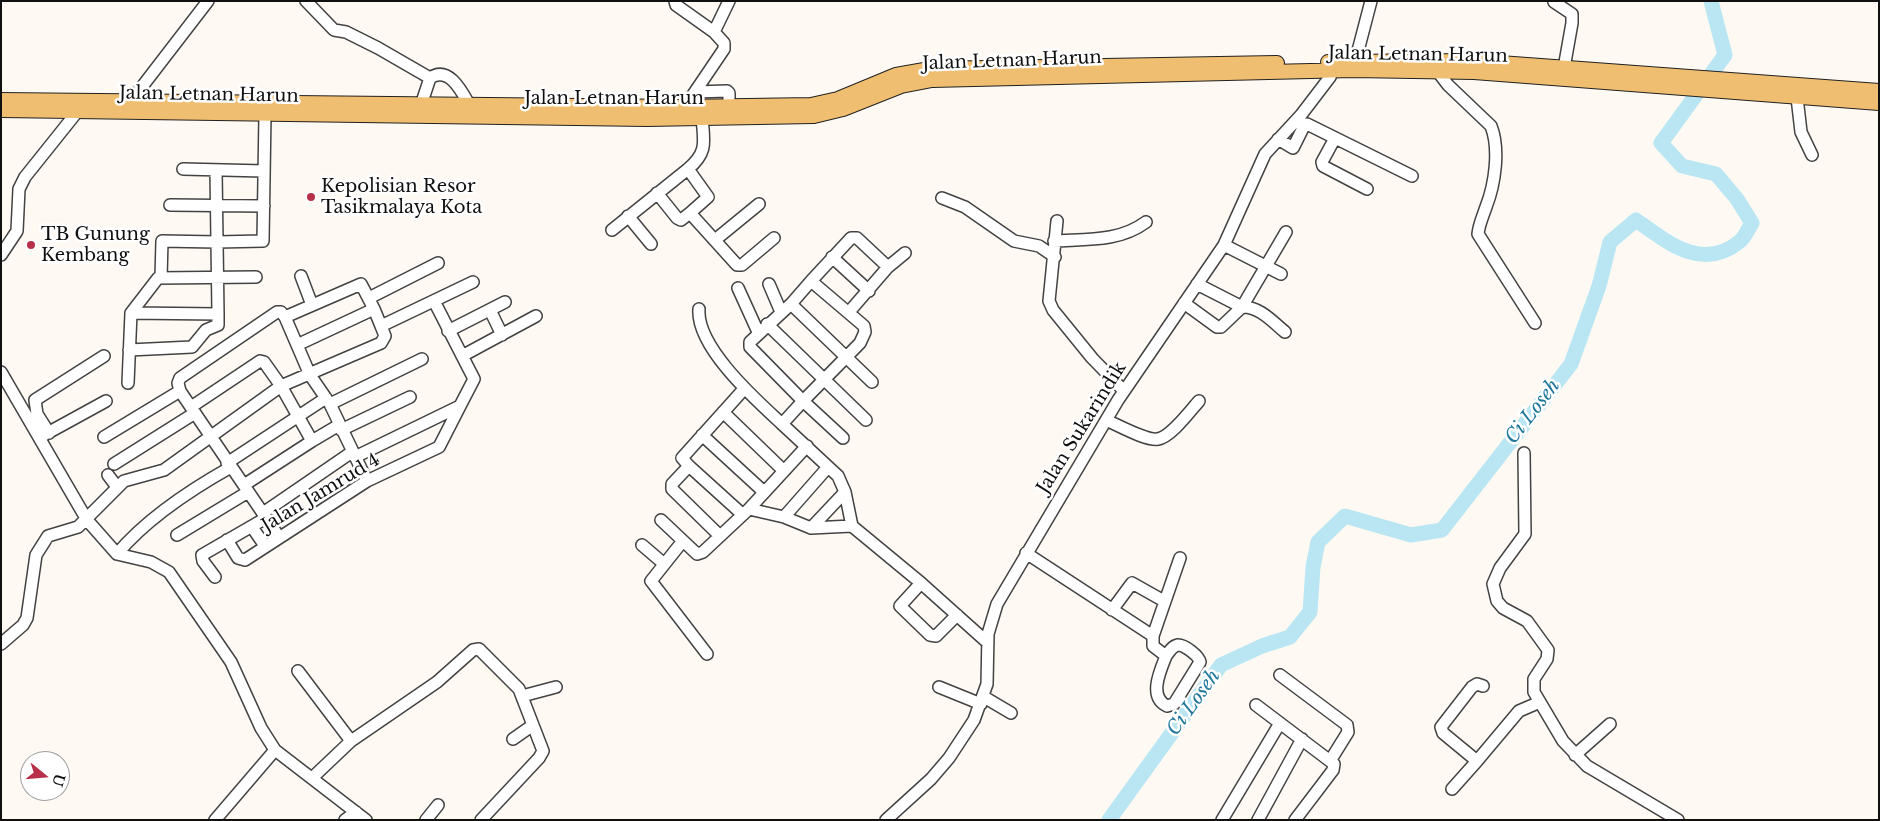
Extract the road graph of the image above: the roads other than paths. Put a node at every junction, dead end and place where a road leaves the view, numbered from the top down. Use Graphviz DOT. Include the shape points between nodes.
graph roads {
  1 [pos="208,1"];
  2 [pos="306,1"];
  3 [pos="675,1"];
  4 [pos="729,1"];
  5 [pos="1371,1"];
  6 [pos="1554,2"];
  7 [pos="714,32"];
  8 [pos="1354,65"];
  9 [pos="1335,66"];
  10 [pos="1564,68"];
  11 [pos="1123,71"];
  12 [pos="1438,72"];
  13 [pos="430,78"];
  14 [pos="1686,84"];
  15 [pos="1796,91"];
  16 [pos="1879,91"];
  17 [pos="695,92"];
  18 [pos="1,100"];
  19 [pos="131,101"];
  20 [pos="1879,102"];
  21 [pos="35,105"];
  22 [pos="421,105"];
  23 [pos="730,106"];
  24 [pos="225,108"];
  25 [pos="477,109"];
  26 [pos="1,110"];
  27 [pos="77,112"];
  28 [pos="682,113"];
  29 [pos="265,114"];
  30 [pos="702,118"];
  31 [pos="1335,138"];
  32 [pos="1278,139"];
  33 [pos="1812,155"];
  34 [pos="183,169"];
  35 [pos="688,169"];
  36 [pos="216,170"];
  37 [pos="264,171"];
  38 [pos="1412,176"];
  39 [pos="1367,189"];
  40 [pos="657,193"];
  41 [pos="942,198"];
  42 [pos="760,204"];
  43 [pos="170,205"];
  44 [pos="216,206"];
  45 [pos="264,206"];
  46 [pos="690,213"];
  47 [pos="628,216"];
  48 [pos="1057,221"];
  49 [pos="1146,222"];
  50 [pos="612,230"];
  51 [pos="1286,232"];
  52 [pos="774,238"];
  53 [pos="715,240"];
  54 [pos="217,242"];
  55 [pos="1054,242"];
  56 [pos="651,244"];
  57 [pos="1224,245"];
  58 [pos="905,253"];
  59 [pos="1,255"];
  60 [pos="832,257"];
  61 [pos="1055,258"];
  62 [pos="438,263"];
  63 [pos="1267,266"];
  64 [pos="888,267"];
  65 [pos="1281,274"];
  66 [pos="161,276"];
  67 [pos="301,276"];
  68 [pos="218,277"];
  69 [pos="256,277"];
  70 [pos="811,281"];
  71 [pos="474,282"];
  72 [pos="768,284"];
  73 [pos="1197,284"];
  74 [pos="738,288"];
  75 [pos="869,291"];
  76 [pos="369,298"];
  77 [pos="434,301"];
  78 [pos="505,302"];
  79 [pos="1184,303"];
  80 [pos="791,304"];
  81 [pos="312,305"];
  82 [pos="1242,307"];
  83 [pos="374,309"];
  84 [pos="699,309"];
  85 [pos="490,310"];
  86 [pos="782,312"];
  87 [pos="849,312"];
  88 [pos="131,313"];
  89 [pos="218,314"];
  90 [pos="536,316"];
  91 [pos="285,317"];
  92 [pos="1535,323"];
  93 [pos="381,326"];
  94 [pos="762,328"];
  95 [pos="448,331"];
  96 [pos="1285,332"];
  97 [pos="502,335"];
  98 [pos="297,344"];
  99 [pos="129,350"];
  100 [pos="104,356"];
  101 [pos="462,356"];
  102 [pos="845,358"];
  103 [pos="422,359"];
  104 [pos="1,372"];
  105 [pos="310,375"];
  106 [pos="823,380"];
  107 [pos="872,382"];
  108 [pos="128,384"];
  109 [pos="281,386"];
  110 [pos="744,390"];
  111 [pos="1124,390"];
  112 [pos="180,391"];
  113 [pos="410,397"];
  114 [pos="106,401"];
  115 [pos="328,401"];
  116 [pos="803,401"];
  117 [pos="1199,401"];
  118 [pos="460,406"];
  119 [pos="193,410"];
  120 [pos="723,412"];
  121 [pos="296,415"];
  122 [pos="866,420"];
  123 [pos="1106,420"];
  124 [pos="782,424"];
  125 [pos="340,428"];
  126 [pos="49,432"];
  127 [pos="702,435"];
  128 [pos="211,436"];
  129 [pos="38,437"];
  130 [pos="104,437"];
  131 [pos="843,438"];
  132 [pos="312,441"];
  133 [pos="807,446"];
  134 [pos="1524,453"];
  135 [pos="354,455"];
  136 [pos="114,464"];
  137 [pos="229,465"];
  138 [pos="689,466"];
  139 [pos="828,467"];
  140 [pos="784,471"];
  141 [pos="108,475"];
  142 [pos="368,481"];
  143 [pos="117,487"];
  144 [pos="246,488"];
  145 [pos="764,492"];
  146 [pos="845,492"];
  147 [pos="746,511"];
  148 [pos="265,515"];
  149 [pos="784,517"];
  150 [pos="87,520"];
  151 [pos="661,520"];
  152 [pos="852,526"];
  153 [pos="252,527"];
  154 [pos="811,528"];
  155 [pos="177,535"];
  156 [pos="720,536"];
  157 [pos="279,537"];
  158 [pos="227,540"];
  159 [pos="682,542"];
  160 [pos="642,545"];
  161 [pos="265,546"];
  162 [pos="1026,553"];
  163 [pos="117,554"];
  164 [pos="1180,558"];
  165 [pos="663,563"];
  166 [pos="215,577"];
  167 [pos="921,583"];
  168 [pos="1164,601"];
  169 [pos="1112,610"];
  170 [pos="957,615"];
  171 [pos="1152,636"];
  172 [pos="988,643"];
  173 [pos="1,644"];
  174 [pos="707,654"];
  175 [pos="1166,656"];
  176 [pos="298,671"];
  177 [pos="1280,675"];
  178 [pos="1483,686"];
  179 [pos="556,687"];
  180 [pos="939,687"];
  181 [pos="522,696"];
  182 [pos="982,700"];
  183 [pos="1540,702"];
  184 [pos="1256,705"];
  185 [pos="1012,713"];
  186 [pos="1280,723"];
  187 [pos="1610,724"];
  188 [pos="532,725"];
  189 [pos="513,738"];
  190 [pos="1302,739"];
  191 [pos="351,742"];
  192 [pos="275,750"];
  193 [pos="1574,754"];
  194 [pos="1330,761"];
  195 [pos="1477,761"];
  196 [pos="312,778"];
  197 [pos="1452,789"];
  198 [pos="438,805"];
  199 [pos="356,812"];
  200 [pos="215,820"];
  201 [pos="345,820"];
  202 [pos="366,820"];
  203 [pos="426,820"];
  204 [pos="481,820"];
  205 [pos="886,820"];
  206 [pos="1222,820"];
  207 [pos="1258,820"];
  208 [pos="1295,820"];
  209 [pos="1678,820"];
  1 -- 19 [label="street"];
  2 -- 13 [label="street" via="334,30 346,32"];
  3 -- 7 [label="street" via="676,5"];
  4 -- 7 [label="street"];
  5 -- 8 [label="street"];
  6 -- 10 [label="street" via="1572,14"];
  7 -- 17 [label="street" via="724,44 724,49"];
  8 -- 9 [label="main road, Jalan Letnan Harun"];
  8 -- 10 [label="main road, Jalan Letnan Harun" via="1473,61"];
  8 -- 12 [label="main road, Jalan Letnan Harun"];
  9 -- 11 [label="main road, Jalan Letnan Harun"];
  9 -- 32 [label="street, Jalan Sukarindik" via="1301,115"];
  10 -- 14 [label="main road, Jalan Letnan Harun"];
  11 -- 23 [label="main road, Jalan Letnan Harun" via="930,69 896,75 811,105"];
  11 -- 30 [label="main road, Jalan Letnan Harun" via="932,80 901,86 843,109 814,116"];
  12 -- 14 [label="main road, Jalan Letnan Harun"];
  12 -- 92 [label="street" via="1493,131 1493,183 1478,234"];
  13 -- 22 [label="street"];
  13 -- 25 [label="street" via="439,74 448,76"];
  14 -- 15 [label="main road, Jalan Letnan Harun"];
  15 -- 16 [label="main road, Jalan Letnan Harun"];
  15 -- 20 [label="main road, Jalan Letnan Harun"];
  15 -- 33 [label="street" via="1801,132"];
  17 -- 23 [label="street" via="727,91"];
  17 -- 28 [label="street"];
  18 -- 21 [label="main road, Jalan Letnan Harun"];
  19 -- 21 [label="main road, Jalan Letnan Harun"];
  19 -- 24 [label="main road, Jalan Letnan Harun"];
  21 -- 26 [label="main road, Jalan Letnan Harun"];
  21 -- 27 [label="main road, Jalan Letnan Harun"];
  22 -- 24 [label="main road, Jalan Letnan Harun"];
  22 -- 25 [label="main road, Jalan Letnan Harun"];
  23 -- 28 [label="main road, Jalan Letnan Harun"];
  24 -- 27 [label="main road, Jalan Letnan Harun"];
  24 -- 29 [label="main road, Jalan Letnan Harun"];
  25 -- 28 [label="main road, Jalan Letnan Harun"];
  25 -- 29 [label="main road, Jalan Letnan Harun"];
  27 -- 59 [label="street" via="24,177 19,189 17,231"];
  28 -- 30 [label="main road, Jalan Letnan Harun"];
  29 -- 37 [label="street"];
  30 -- 35 [label="street" via="703,151"];
  31 -- 32 [label="street" via="1307,124 1293,148"];
  31 -- 38 [label="street"];
  31 -- 39 [label="street" via="1323,166"];
  32 -- 57 [label="street, Jalan Sukarindik" via="1265,154"];
  34 -- 36 [label="street"];
  35 -- 40 [label="street"];
  35 -- 46 [label="street" via="708,195"];
  36 -- 37 [label="street"];
  36 -- 44 [label="street"];
  37 -- 45 [label="street"];
  40 -- 46 [label="street" via="677,218 681,220"];
  40 -- 47 [label="street"];
  41 -- 61 [label="street" via="965,207 1014,241 1039,246"];
  42 -- 53 [label="street"];
  43 -- 44 [label="street"];
  44 -- 45 [label="street"];
  44 -- 54 [label="street"];
  45 -- 54 [label="street" via="261,242"];
  46 -- 53 [label="street"];
  47 -- 50 [label="street"];
  47 -- 56 [label="street"];
  48 -- 55 [label="street"];
  49 -- 55 [label="street" via="1119,237"];
  51 -- 63 [label="street"];
  52 -- 53 [label="street" via="740,265"];
  54 -- 66 [label="street" via="162,241"];
  54 -- 68 [label="street"];
  55 -- 61 [label="street"];
  57 -- 63 [label="street"];
  57 -- 73 [label="street, Jalan Sukarindik"];
  58 -- 64 [label="street"];
  60 -- 64 [label="street" via="855,237"];
  60 -- 70 [label="street"];
  60 -- 75 [label="street"];
  61 -- 111 [label="street" via="1049,300 1053,310 1092,358"];
  62 -- 76 [label="street"];
  63 -- 65 [label="street"];
  63 -- 82 [label="street"];
  64 -- 75 [label="street"];
  66 -- 68 [label="street"];
  66 -- 88 [label="street" via="155,279"];
  67 -- 81 [label="street"];
  68 -- 69 [label="street"];
  68 -- 89 [label="street"];
  70 -- 80 [label="street"];
  70 -- 87 [label="street"];
  71 -- 77 [label="street"];
  72 -- 86 [label="street"];
  73 -- 79 [label="street, Jalan Sukarindik"];
  73 -- 82 [label="street"];
  74 -- 94 [label="street"];
  75 -- 87 [label="street"];
  76 -- 81 [label="street" via="361,284"];
  76 -- 83 [label="street"];
  77 -- 93 [label="street"];
  77 -- 95 [label="street"];
  78 -- 85 [label="street"];
  79 -- 82 [label="street" via="1219,328"];
  79 -- 111 [label="street, Jalan Sukarindik"];
  80 -- 86 [label="street"];
  80 -- 102 [label="street"];
  81 -- 91 [label="street"];
  82 -- 96 [label="street" via="1258,310"];
  83 -- 93 [label="street"];
  83 -- 98 [label="street"];
  84 -- 110 [label="street" via="699,324 705,336"];
  85 -- 95 [label="street"];
  85 -- 97 [label="street"];
  86 -- 94 [label="street"];
  87 -- 102 [label="street" via="864,326 865,332 860,343"];
  88 -- 89 [label="street"];
  88 -- 99 [label="street"];
  89 -- 99 [label="street" via="218,325 206,330 192,347"];
  90 -- 97 [label="street"];
  91 -- 98 [label="street"];
  91 -- 112 [label="street" via="277,312 187,374 179,381"];
  93 -- 105 [label="street" via="385,336 382,343"];
  94 -- 106 [label="street"];
  94 -- 116 [label="street" via="750,342 750,347"];
  95 -- 101 [label="street"];
  97 -- 101 [label="street"];
  98 -- 105 [label="street"];
  99 -- 108 [label="street"];
  100 -- 126 [label="street" via="35,400 37,414"];
  101 -- 118 [label="street" via="474,381"];
  102 -- 106 [label="street"];
  102 -- 107 [label="street"];
  103 -- 115 [label="street"];
  104 -- 129 [label="street"];
  105 -- 109 [label="street"];
  105 -- 115 [label="street"];
  106 -- 116 [label="street"];
  106 -- 122 [label="street"];
  109 -- 119 [label="street" via="264,362 258,361"];
  109 -- 121 [label="street"];
  109 -- 128 [label="street"];
  110 -- 120 [label="street"];
  110 -- 124 [label="street"];
  111 -- 123 [label="street, Jalan Sukarindik"];
  112 -- 119 [label="street"];
  112 -- 130 [label="street"];
  113 -- 125 [label="street"];
  114 -- 126 [label="street"];
  115 -- 121 [label="street"];
  115 -- 125 [label="street"];
  116 -- 124 [label="street"];
  116 -- 131 [label="street"];
  117 -- 123 [label="street" via="1171,432 1158,439"];
  118 -- 135 [label="street"];
  118 -- 142 [label="street, Jalan Jamrud 4" via="441,445"];
  119 -- 128 [label="street"];
  119 -- 136 [label="street"];
  120 -- 127 [label="street"];
  120 -- 140 [label="street"];
  121 -- 132 [label="street"];
  121 -- 137 [label="street"];
  123 -- 162 [label="street, Jalan Sukarindik"];
  124 -- 133 [label="street"];
  125 -- 132 [label="street"];
  125 -- 135 [label="street"];
  126 -- 129 [label="street"];
  127 -- 138 [label="street" via="682,458"];
  127 -- 145 [label="street"];
  128 -- 137 [label="street"];
  128 -- 143 [label="street" via="161,472 130,478"];
  129 -- 150 [label="street"];
  132 -- 144 [label="street"];
  133 -- 139 [label="street"];
  133 -- 140 [label="street"];
  134 -- 183 [label="street" via="1526,526 1522,540 1500,568 1493,584 1503,608 1527,621 1546,644 1548,659 1533,685"];
  135 -- 142 [label="street"];
  135 -- 148 [label="street"];
  137 -- 144 [label="street"];
  137 -- 163 [label="street" via="161,513"];
  138 -- 147 [label="street"];
  138 -- 156 [label="street" via="672,484 672,489"];
  139 -- 146 [label="street" via="838,476"];
  139 -- 149 [label="street"];
  140 -- 145 [label="street"];
  141 -- 143 [label="street"];
  142 -- 157 [label="street, Jalan Jamrud 4"];
  143 -- 150 [label="street"];
  144 -- 148 [label="street"];
  144 -- 155 [label="street"];
  145 -- 147 [label="street"];
  146 -- 152 [label="street"];
  146 -- 154 [label="street"];
  147 -- 149 [label="street"];
  147 -- 156 [label="street"];
  148 -- 153 [label="street"];
  148 -- 157 [label="street"];
  149 -- 154 [label="street"];
  150 -- 163 [label="street"];
  150 -- 173 [label="street" via="78,527 50,535 42,544 36,555 27,618"];
  151 -- 159 [label="street"];
  152 -- 154 [label="street"];
  152 -- 167 [label="street"];
  153 -- 158 [label="street"];
  153 -- 161 [label="street"];
  156 -- 159 [label="street" via="700,554"];
  157 -- 161 [label="street, Jalan Jamrud 4"];
  158 -- 161 [label="street, Jalan Jamrud 4" via="241,560"];
  158 -- 166 [label="street" via="202,556 202,561"];
  159 -- 165 [label="street"];
  160 -- 165 [label="street"];
  162 -- 169 [label="street"];
  162 -- 172 [label="street, Jalan Sukarindik" via="995,609"];
  163 -- 192 [label="street" via="151,562 169,572 231,662 261,728"];
  164 -- 168 [label="street"];
  165 -- 174 [label="street" via="651,581"];
  167 -- 170 [label="street"];
  167 -- 170 [label="street" via="900,606 930,636 936,636"];
  168 -- 169 [label="street" via="1132,583"];
  168 -- 171 [label="street"];
  169 -- 171 [label="street"];
  170 -- 172 [label="street"];
  171 -- 175 [label="street" via="1153,646"];
  172 -- 182 [label="street, Jalan Sukarindik" via="988,676"];
  175 -- 175 [label="street" via="1175,646 1181,646 1198,656 1200,662 1174,704 1167,706 1156,686"];
  176 -- 191 [label="street"];
  177 -- 194 [label="street" via="1347,725 1348,732"];
  178 -- 195 [label="street" via="1477,684 1472,687 1441,728"];
  179 -- 181 [label="street"];
  180 -- 182 [label="street"];
  181 -- 188 [label="street"];
  181 -- 191 [label="street" via="481,650 476,649 437,682"];
  182 -- 185 [label="street"];
  182 -- 205 [label="street, Jalan Sukarindik" via="970,728 949,758"];
  183 -- 193 [label="street"];
  183 -- 195 [label="street" via="1519,711"];
  184 -- 186 [label="street"];
  186 -- 190 [label="street"];
  186 -- 206 [label="street"];
  187 -- 193 [label="street"];
  188 -- 189 [label="street"];
  188 -- 204 [label="street" via="543,746 542,755"];
  190 -- 194 [label="street"];
  190 -- 207 [label="street"];
  191 -- 196 [label="street"];
  192 -- 196 [label="street"];
  192 -- 200 [label="street"];
  193 -- 209 [label="street" via="1596,773"];
  194 -- 208 [label="street" via="1334,764 1333,770"];
  195 -- 197 [label="street"];
  196 -- 199 [label="street"];
  198 -- 203 [label="street"];
  199 -- 201 [label="street"];
  199 -- 202 [label="street"];
}
